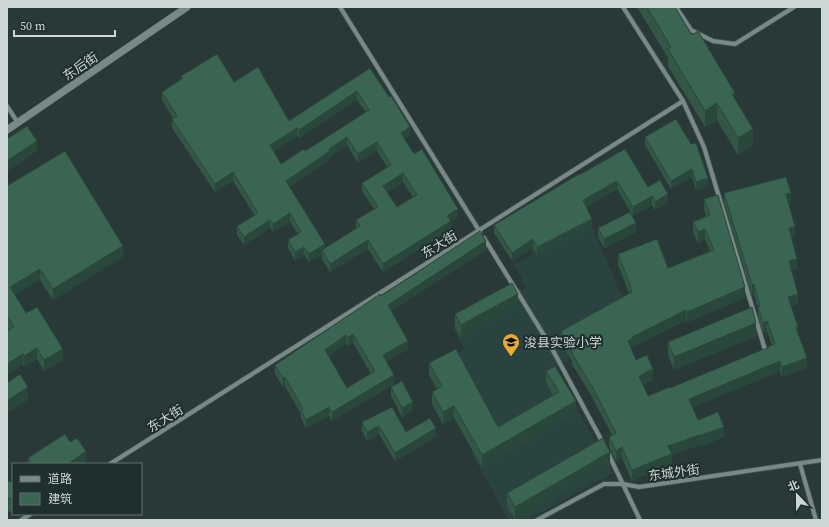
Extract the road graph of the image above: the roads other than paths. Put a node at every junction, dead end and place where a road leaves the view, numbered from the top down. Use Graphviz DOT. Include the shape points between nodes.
graph roads {
  1 [pos="187,7"];
  2 [pos="340,7"];
  3 [pos="623,7"];
  4 [pos="676,7"];
  5 [pos="794,7"];
  6 [pos="683,101"];
  7 [pos="7,106"];
  8 [pos="18,123"];
  9 [pos="7,130"];
  10 [pos="479,230"];
  11 [pos="766,356"];
  12 [pos="822,460"];
  13 [pos="112,463"];
  14 [pos="800,464"];
  15 [pos="623,484"];
  16 [pos="537,520"];
  17 [pos="640,520"];
  18 [pos="816,520"];
  1 -- 8 [label="street, 东后街"];
  2 -- 10 [label="street"];
  3 -- 6 [label="street"];
  4 -- 5 [label="street" via="691,30 713,41 735,44"];
  6 -- 10 [label="street, 东大街"];
  6 -- 11 [label="street" via="704,147"];
  7 -- 8 [label="street"];
  8 -- 9 [label="street, 东后街"];
  10 -- 13 [label="street, 东大街"];
  10 -- 15 [label="street" via="550,345"];
  12 -- 14 [label="street, 东城外街"];
  14 -- 15 [label="street, 东城外街" via="638,487"];
  14 -- 18 [label="street"];
  15 -- 16 [label="street, 东城外街" via="604,484"];
  15 -- 17 [label="street"];
}
